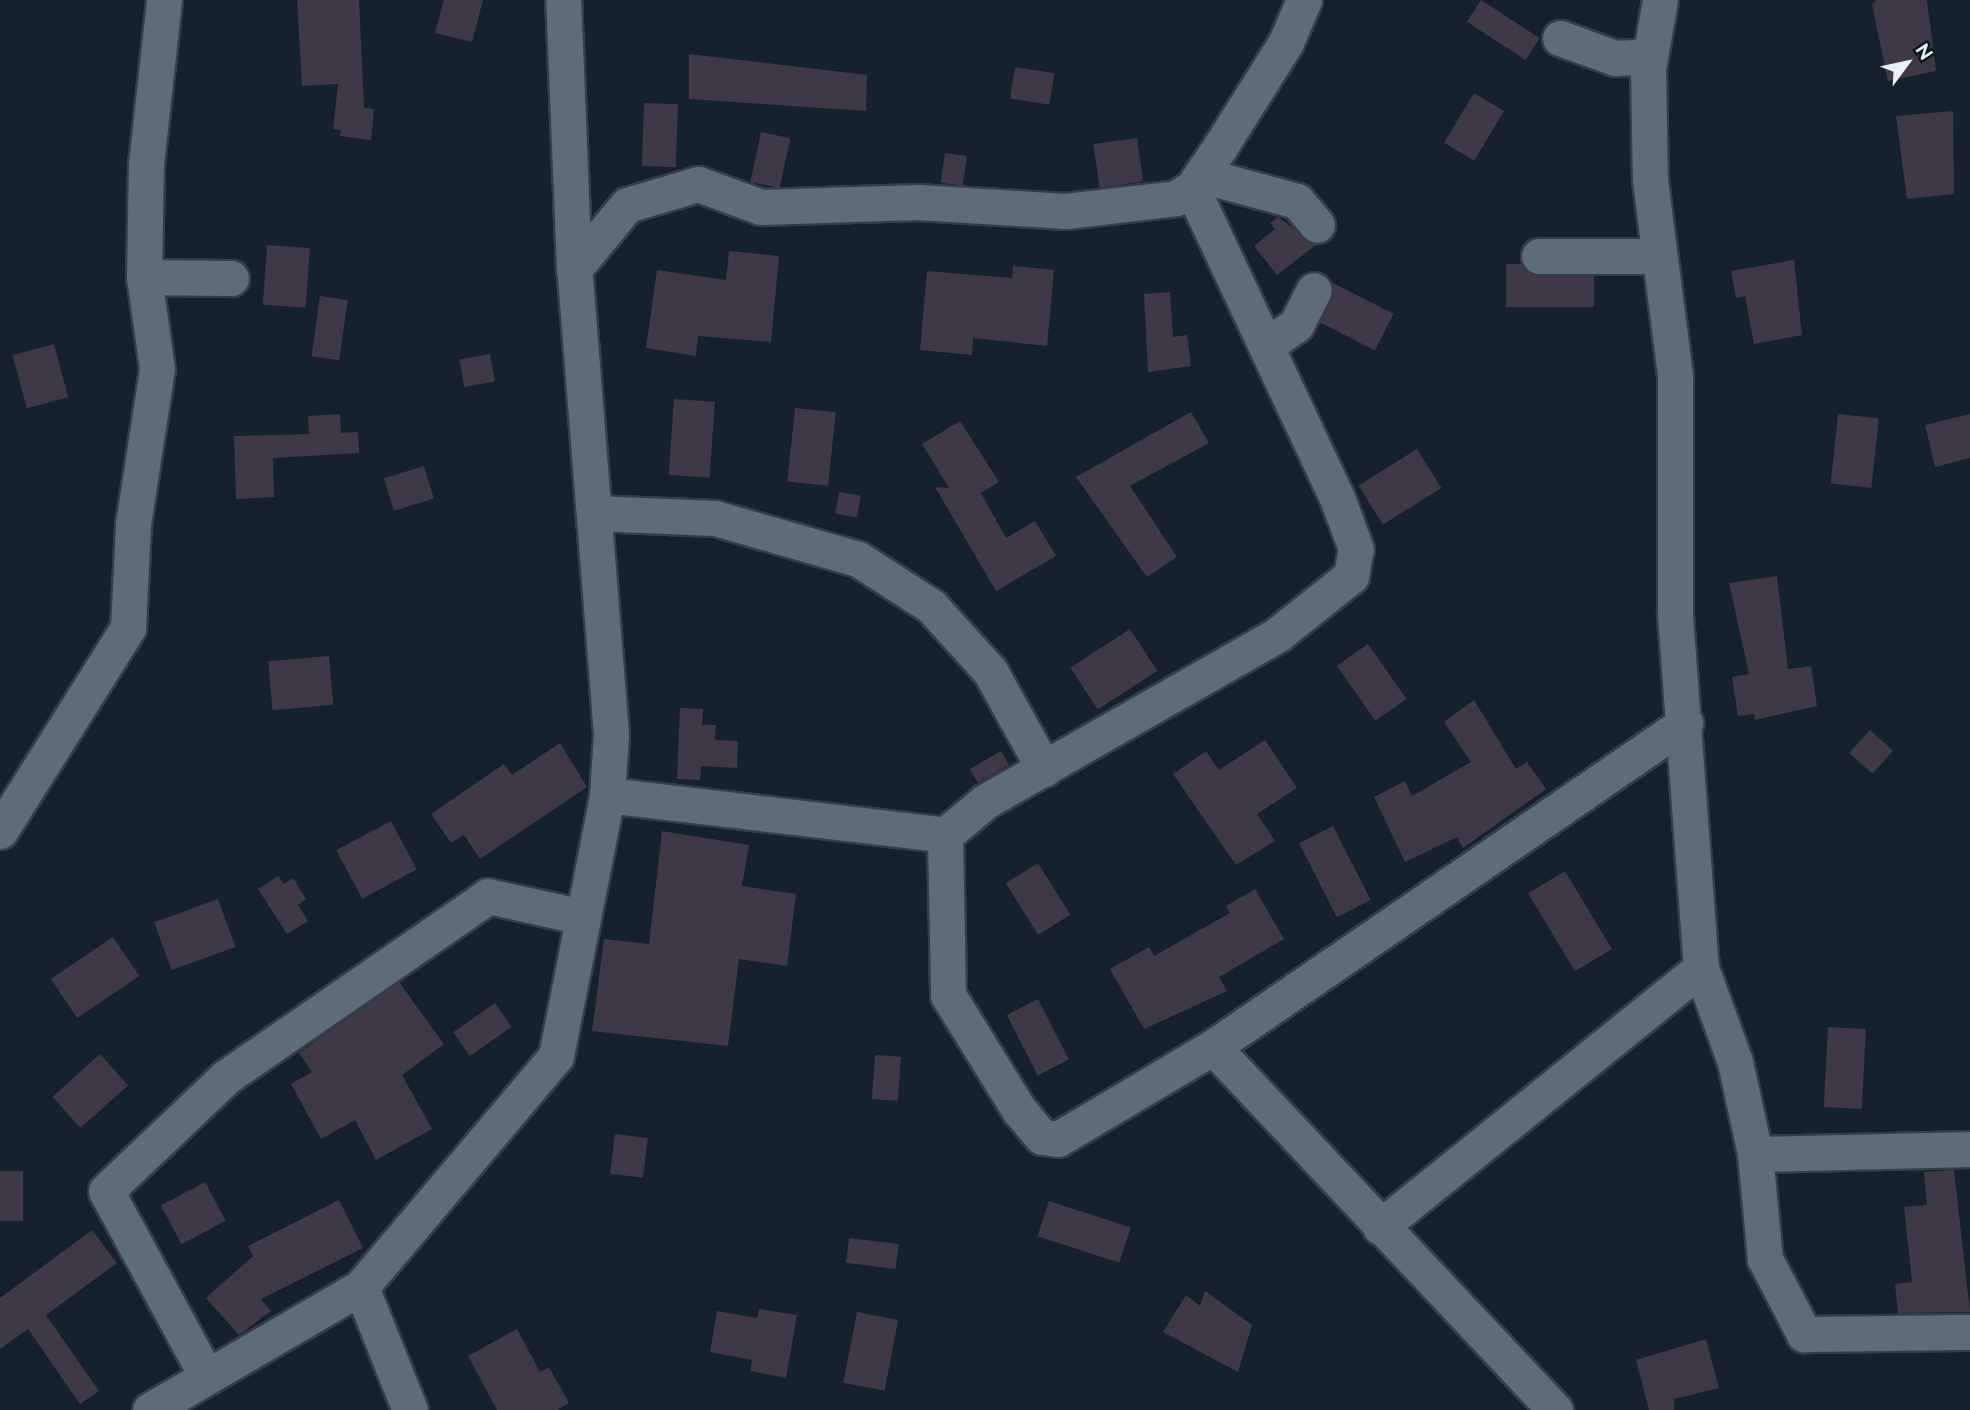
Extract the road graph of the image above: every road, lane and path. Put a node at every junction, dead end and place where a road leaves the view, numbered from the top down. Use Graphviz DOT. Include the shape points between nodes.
graph roads {
  1 [pos="163,0"];
  2 [pos="563,0"];
  3 [pos="1304,0"];
  4 [pos="1660,0"];
  5 [pos="1560,38"];
  6 [pos="1650,56"];
  7 [pos="1196,182"];
  8 [pos="1317,225"];
  9 [pos="1539,256"];
  10 [pos="1660,256"];
  11 [pos="575,269"];
  12 [pos="144,277"];
  13 [pos="231,278"];
  14 [pos="1314,290"];
  15 [pos="1270,343"];
  16 [pos="594,513"];
  17 [pos="1685,723"];
  18 [pos="1044,769"];
  19 [pos="607,795"];
  20 [pos="0,831"];
  21 [pos="945,835"];
  22 [pos="583,917"];
  23 [pos="1700,968"];
  24 [pos="1213,1047"];
  25 [pos="1970,1149"];
  26 [pos="1755,1154"];
  27 [pos="1380,1227"];
  28 [pos="361,1287"];
  29 [pos="1970,1332"];
  30 [pos="206,1375"];
  31 [pos="150,1410"];
  32 [pos="411,1410"];
  33 [pos="1555,1410"];
  1 -- 12 [label="street" via="146,164"];
  2 -- 11 [label="street"];
  3 -- 7 [label="street" via="1286,42"];
  4 -- 6 [label="street"];
  5 -- 6 [label="street" via="1615,58"];
  6 -- 10 [label="street" via="1650,180"];
  7 -- 8 [label="street" via="1297,201"];
  7 -- 11 [label="street" via="1156,204 1066,211 918,202 761,208 698,184 627,205"];
  7 -- 15 [label="street"];
  9 -- 10 [label="street"];
  10 -- 17 [label="street" via="1675,376 1675,615"];
  11 -- 16 [label="street"];
  12 -- 13 [label="street"];
  12 -- 20 [label="street" via="157,369 134,524 128,628"];
  14 -- 15 [label="street" via="1296,325"];
  15 -- 18 [label="street" via="1338,498 1356,549 1355,571 1277,635"];
  16 -- 18 [label="street" via="715,518 858,559 931,607 989,671"];
  16 -- 19 [label="street" via="611,734"];
  17 -- 23 [label="street"];
  17 -- 24 [label="street"];
  18 -- 21 [label="street" via="986,801"];
  19 -- 21 [label="street"];
  19 -- 22 [label="street"];
  21 -- 24 [label="street" via="948,995 988,1066 1042,1137 1058,1139 1080,1130"];
  22 -- 28 [label="street" via="556,1056"];
  22 -- 30 [label="street" via="488,896 226,1077 106,1191"];
  23 -- 26 [label="street" via="1735,1062"];
  23 -- 27 [label="street"];
  24 -- 27 [label="street"];
  25 -- 26 [label="street"];
  26 -- 29 [label="street" via="1765,1259 1804,1334"];
  27 -- 33 [label="street"];
  28 -- 30 [label="street"];
  28 -- 32 [label="street"];
  30 -- 31 [label="street"];
}
